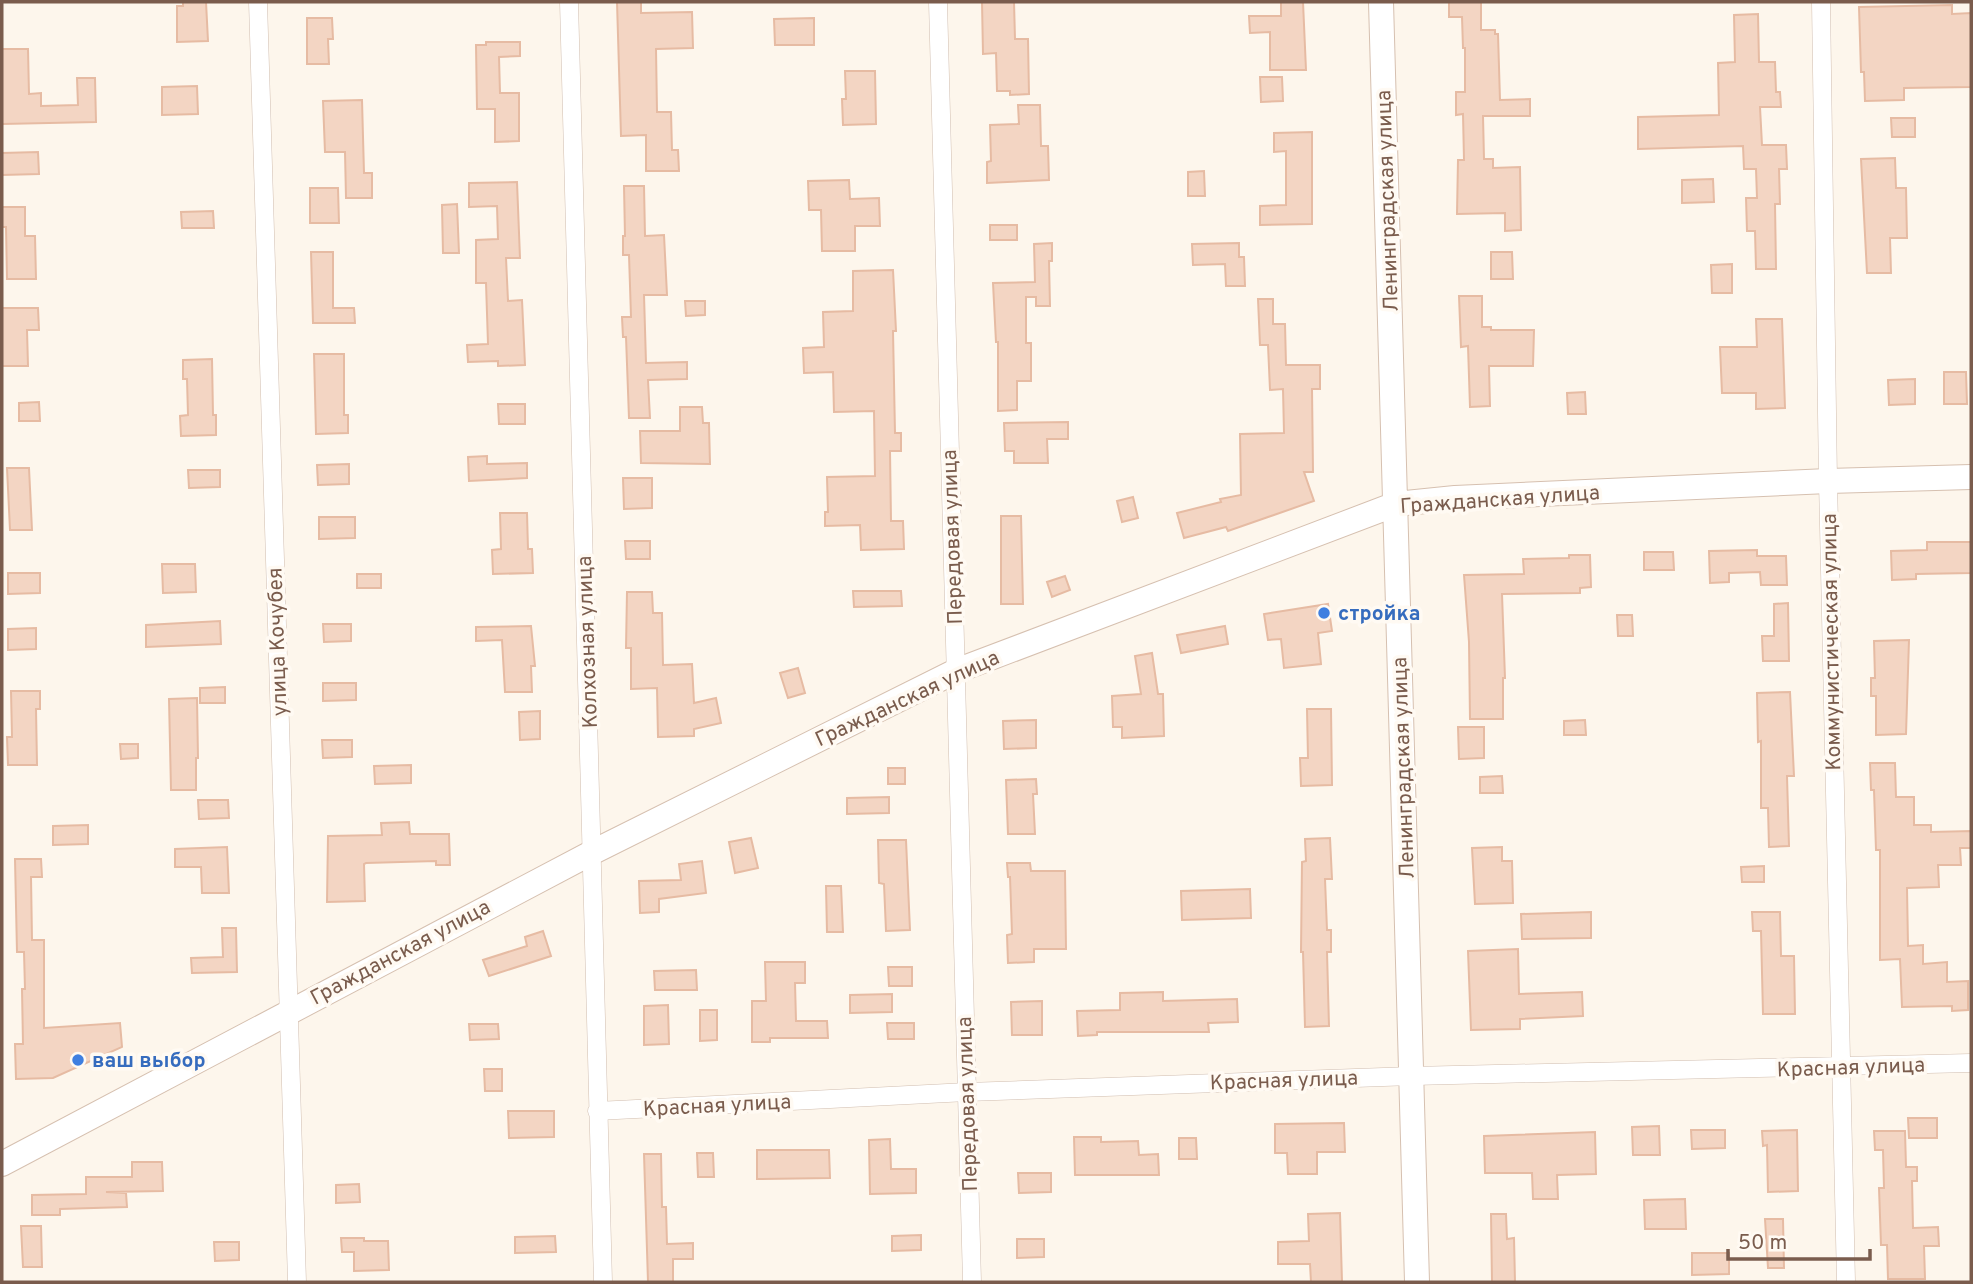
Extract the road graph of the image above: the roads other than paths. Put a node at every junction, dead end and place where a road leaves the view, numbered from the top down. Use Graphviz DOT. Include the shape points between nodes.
graph roads {
  1 [pos="258,2"];
  2 [pos="569,2"];
  3 [pos="938,2"];
  4 [pos="1381,2"];
  5 [pos="1821,2"];
  6 [pos="1971,477"];
  7 [pos="1828,481"];
  8 [pos="1396,504"];
  9 [pos="956,671"];
  10 [pos="593,852"];
  11 [pos="288,1011"];
  12 [pos="1971,1063"];
  13 [pos="1840,1068"];
  14 [pos="1412,1076"];
  15 [pos="967,1092"];
  16 [pos="597,1111"];
  17 [pos="2,1164"];
  18 [pos="297,1282"];
  19 [pos="603,1282"];
  20 [pos="972,1282"];
  21 [pos="1417,1282"];
  22 [pos="1846,1282"];
  1 -- 11 [label="street, улица Кочубея"];
  2 -- 10 [label="street, Колхозная улица"];
  3 -- 9 [label="street, Передовая улица"];
  4 -- 8 [label="main road, Ленинградская улица"];
  5 -- 7 [label="street, Коммунистическая улица"];
  6 -- 7 [label="main road, Гражданская улица"];
  7 -- 8 [label="main road, Гражданская улица"];
  7 -- 13 [label="street, Коммунистическая улица"];
  8 -- 9 [label="main road, Гражданская улица"];
  8 -- 14 [label="main road, Ленинградская улица"];
  9 -- 10 [label="main road, Гражданская улица"];
  9 -- 15 [label="street, Передовая улица"];
  10 -- 11 [label="main road, Гражданская улица"];
  10 -- 16 [label="street, Колхозная улица"];
  11 -- 17 [label="main road, Гражданская улица"];
  11 -- 18 [label="street, улица Кочубея"];
  12 -- 13 [label="street, Красная улица"];
  13 -- 14 [label="street, Красная улица"];
  13 -- 22 [label="street, Коммунистическая улица"];
  14 -- 15 [label="street, Красная улица"];
  14 -- 21 [label="main road, Ленинградская улица"];
  15 -- 16 [label="street, Красная улица"];
  15 -- 20 [label="street, Передовая улица"];
  16 -- 19 [label="street, Колхозная улица"];
}
